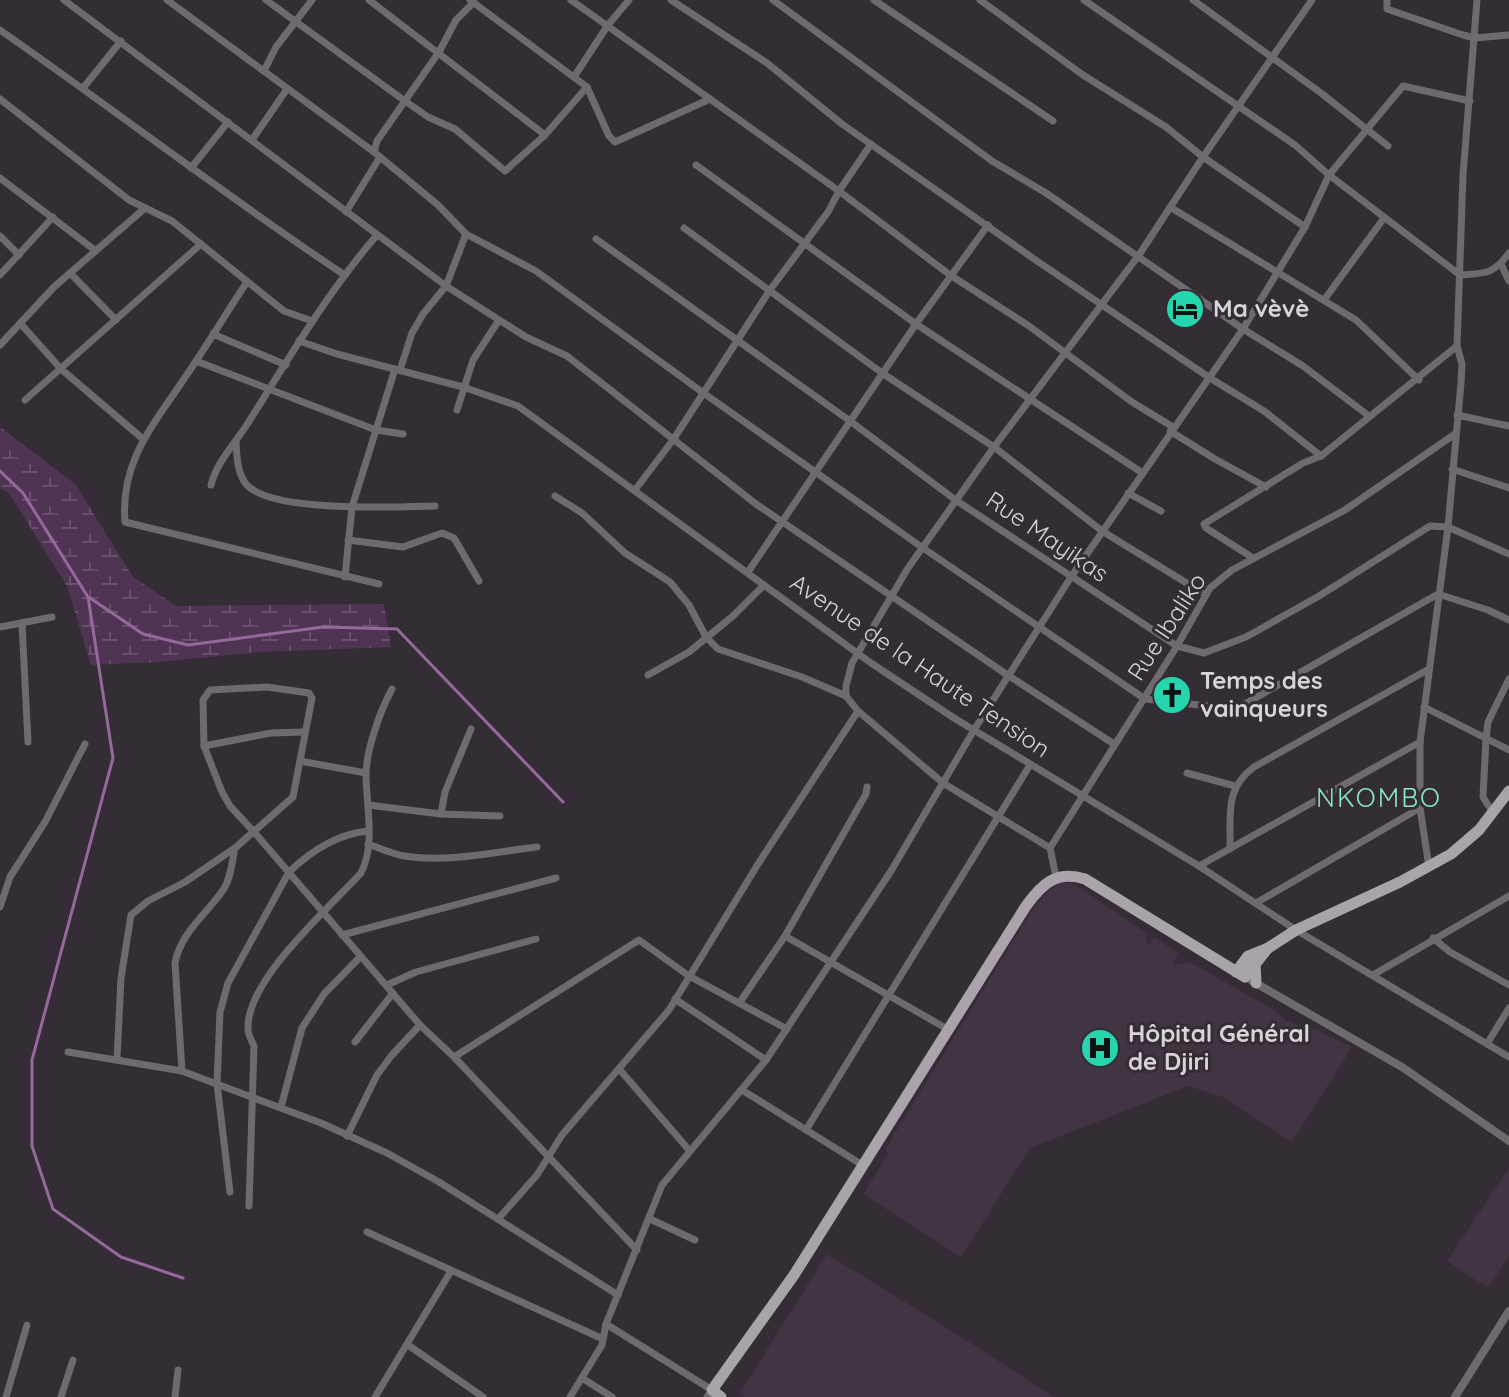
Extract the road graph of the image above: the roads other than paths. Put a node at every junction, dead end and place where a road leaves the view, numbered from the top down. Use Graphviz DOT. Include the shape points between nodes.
graph roads {
  1 [pos="64,0"];
  2 [pos="167,0"];
  3 [pos="266,0"];
  4 [pos="312,0"];
  5 [pos="369,0"];
  6 [pos="571,0"];
  7 [pos="629,0"];
  8 [pos="671,0"];
  9 [pos="773,0"];
  10 [pos="874,0"];
  11 [pos="980,0"];
  12 [pos="1084,0"];
  13 [pos="1193,0"];
  14 [pos="1297,0"];
  15 [pos="1387,0"];
  16 [pos="1477,0"];
  17 [pos="473,1"];
  18 [pos="1310,3"];
  19 [pos="297,23"];
  20 [pos="608,25"];
  21 [pos="0,30"];
  22 [pos="1509,35"];
  23 [pos="1475,38"];
  24 [pos="121,41"];
  25 [pos="439,52"];
  26 [pos="1272,56"];
  27 [pos="264,71"];
  28 [pos="574,77"];
  29 [pos="587,87"];
  30 [pos="83,88"];
  31 [pos="287,89"];
  32 [pos="0,99"];
  33 [pos="710,99"];
  34 [pos="405,101"];
  35 [pos="1470,101"];
  36 [pos="1238,105"];
  37 [pos="1053,121"];
  38 [pos="228,122"];
  39 [pos="1366,130"];
  40 [pos="545,135"];
  41 [pos="252,140"];
  42 [pos="871,144"];
  43 [pos="1388,146"];
  44 [pos="377,155"];
  45 [pos="1203,157"];
  46 [pos="696,165"];
  47 [pos="191,168"];
  48 [pos="1329,175"];
  49 [pos="0,178"];
  50 [pos="839,191"];
  51 [pos="1170,207"];
  52 [pos="145,208"];
  53 [pos="346,212"];
  54 [pos="53,217"];
  55 [pos="1384,218"];
  56 [pos="988,225"];
  57 [pos="1305,227"];
  58 [pos="684,228"];
  59 [pos="466,234"];
  60 [pos="377,235"];
  61 [pos="0,236"];
  62 [pos="596,239"];
  63 [pos="804,243"];
  64 [pos="201,244"];
  65 [pos="96,251"];
  66 [pos="1509,253"];
  67 [pos="19,255"];
  68 [pos="1139,255"];
  69 [pos="1501,264"];
  70 [pos="1279,272"];
  71 [pos="70,273"];
  72 [pos="343,274"];
  73 [pos="0,275"];
  74 [pos="950,275"];
  75 [pos="1460,275"];
  76 [pos="1509,281"];
  77 [pos="247,282"];
  78 [pos="446,286"];
  79 [pos="770,290"];
  80 [pos="1324,300"];
  81 [pos="1103,305"];
  82 [pos="116,320"];
  83 [pos="499,320"];
  84 [pos="312,321"];
  85 [pos="20,323"];
  86 [pos="916,324"];
  87 [pos="1243,329"];
  88 [pos="213,334"];
  89 [pos="735,340"];
  90 [pos="299,341"];
  91 [pos="0,345"];
  92 [pos="1457,346"];
  93 [pos="1065,353"];
  94 [pos="196,361"];
  95 [pos="286,365"];
  96 [pos="61,369"];
  97 [pos="397,370"];
  98 [pos="882,373"];
  99 [pos="1210,378"];
  100 [pos="1419,380"];
  101 [pos="463,387"];
  102 [pos="269,390"];
  103 [pos="702,392"];
  104 [pos="25,400"];
  105 [pos="1030,400"];
  106 [pos="457,410"];
  107 [pos="1457,415"];
  108 [pos="1369,416"];
  109 [pos="850,421"];
  110 [pos="1509,426"];
  111 [pos="1172,429"];
  112 [pos="376,430"];
  113 [pos="403,434"];
  114 [pos="1455,434"];
  115 [pos="143,439"];
  116 [pos="673,440"];
  117 [pos="236,442"];
  118 [pos="994,447"];
  119 [pos="1321,456"];
  120 [pos="1452,469"];
  121 [pos="816,471"];
  122 [pos="1141,472"];
  123 [pos="211,485"];
  124 [pos="1266,487"];
  125 [pos="1509,488"];
  126 [pos="635,490"];
  127 [pos="1128,493"];
  128 [pos="555,496"];
  129 [pos="957,501"];
  130 [pos="435,506"];
  131 [pos="352,507"];
  132 [pos="1161,511"];
  133 [pos="783,523"];
  134 [pos="1448,527"];
  135 [pos="1102,531"];
  136 [pos="348,540"];
  137 [pos="923,548"];
  138 [pos="1509,554"];
  139 [pos="1253,558"];
  140 [pos="748,572"];
  141 [pos="345,577"];
  142 [pos="1071,577"];
  143 [pos="479,581"];
  144 [pos="379,584"];
  145 [pos="764,585"];
  146 [pos="1438,594"];
  147 [pos="892,595"];
  148 [pos="1206,595"];
  149 [pos="52,617"];
  150 [pos="1509,620"];
  151 [pos="22,623"];
  152 [pos="1040,625"];
  153 [pos="0,627"];
  154 [pos="706,637"];
  155 [pos="1177,646"];
  156 [pos="857,652"];
  157 [pos="1429,669"];
  158 [pos="648,675"];
  159 [pos="1009,676"];
  160 [pos="1509,679"];
  161 [pos="392,689"];
  162 [pos="846,696"];
  163 [pos="1145,699"];
  164 [pos="1424,707"];
  165 [pos="858,711"];
  166 [pos="471,729"];
  167 [pos="974,730"];
  168 [pos="304,732"];
  169 [pos="1486,739"];
  170 [pos="28,742"];
  171 [pos="1420,742"];
  172 [pos="85,744"];
  173 [pos="1114,744"];
  174 [pos="204,746"];
  175 [pos="1509,750"];
  176 [pos="300,761"];
  177 [pos="1030,765"];
  178 [pos="366,773"];
  179 [pos="1187,773"];
  180 [pos="943,783"];
  181 [pos="1235,786"];
  182 [pos="867,787"];
  183 [pos="1509,791"];
  184 [pos="1084,796"];
  185 [pos="368,805"];
  186 [pos="1420,808"];
  187 [pos="1493,813"];
  188 [pos="441,814"];
  189 [pos="500,816"];
  190 [pos="1000,816"];
  191 [pos="368,831"];
  192 [pos="255,833"];
  193 [pos="368,844"];
  194 [pos="537,847"];
  195 [pos="235,848"];
  196 [pos="1050,848"];
  197 [pos="1230,849"];
  198 [pos="1199,866"];
  199 [pos="1429,867"];
  200 [pos="289,872"];
  201 [pos="1056,877"];
  202 [pos="556,878"];
  203 [pos="1509,896"];
  204 [pos="1256,903"];
  205 [pos="0,907"];
  206 [pos="324,913"];
  207 [pos="1296,930"];
  208 [pos="342,935"];
  209 [pos="785,936"];
  210 [pos="1433,938"];
  211 [pos="536,939"];
  212 [pos="360,957"];
  213 [pos="1215,960"];
  214 [pos="1252,960"];
  215 [pos="830,963"];
  216 [pos="1240,975"];
  217 [pos="1373,975"];
  218 [pos="689,976"];
  219 [pos="1256,983"];
  220 [pos="387,985"];
  221 [pos="1509,985"];
  222 [pos="393,993"];
  223 [pos="887,995"];
  224 [pos="675,999"];
  225 [pos="740,1002"];
  226 [pos="1509,1008"];
  227 [pos="420,1025"];
  228 [pos="787,1029"];
  229 [pos="949,1030"];
  230 [pos="355,1042"];
  231 [pos="1487,1044"];
  232 [pos="68,1052"];
  233 [pos="454,1057"];
  234 [pos="1509,1057"];
  235 [pos="117,1059"];
  236 [pos="766,1060"];
  237 [pos="620,1070"];
  238 [pos="182,1071"];
  239 [pos="217,1084"];
  240 [pos="742,1090"];
  241 [pos="252,1098"];
  242 [pos="281,1107"];
  243 [pos="806,1130"];
  244 [pos="347,1136"];
  245 [pos="1509,1141"];
  246 [pos="689,1150"];
  247 [pos="549,1157"];
  248 [pos="864,1166"];
  249 [pos="230,1192"];
  250 [pos="249,1206"];
  251 [pos="498,1219"];
  252 [pos="650,1219"];
  253 [pos="367,1232"];
  254 [pos="695,1240"];
  255 [pos="637,1250"];
  256 [pos="451,1271"];
  257 [pos="618,1295"];
  258 [pos="1509,1311"];
  259 [pos="606,1324"];
  260 [pos="27,1325"];
  261 [pos="603,1339"];
  262 [pos="408,1345"];
  263 [pos="73,1360"];
  264 [pos="178,1370"];
  265 [pos="582,1378"];
  266 [pos="713,1395"];
  267 [pos="6,1397"];
  268 [pos="61,1397"];
  269 [pos="175,1397"];
  270 [pos="375,1397"];
  271 [pos="483,1397"];
  272 [pos="570,1397"];
  273 [pos="612,1397"];
  274 [pos="1455,1397"];
  1 -- 24 [label="street"];
  2 -- 27 [label="street"];
  3 -- 19 [label="street"];
  4 -- 19 [label="street"];
  5 -- 25 [label="street"];
  6 -- 20 [label="street"];
  7 -- 20 [label="street"];
  8 -- 42 [label="street" via="767,63"];
  9 -- 68 [label="street" via="992,161"];
  10 -- 37 [label="street"];
  11 -- 45 [label="street"];
  12 -- 36 [label="street"];
  13 -- 26 [label="street"];
  14 -- 18 [label="street"];
  15 -- 23 [label="street" via="1389,10"];
  16 -- 23 [label="street"];
  17 -- 25 [label="street"];
  17 -- 28 [label="street"];
  18 -- 26 [label="street"];
  19 -- 27 [label="street"];
  19 -- 34 [label="street"];
  20 -- 28 [label="street"];
  20 -- 33 [label="street"];
  21 -- 30 [label="street"];
  22 -- 23 [label="street"];
  23 -- 35 [label="street"];
  24 -- 30 [label="street"];
  24 -- 38 [label="street"];
  25 -- 34 [label="street"];
  25 -- 40 [label="street"];
  26 -- 36 [label="street"];
  26 -- 39 [label="street"];
  27 -- 31 [label="street"];
  28 -- 29 [label="street"];
  29 -- 33 [label="street" via="615,142"];
  29 -- 40 [label="street"];
  30 -- 47 [label="street"];
  31 -- 41 [label="street"];
  31 -- 44 [label="street"];
  32 -- 52 [label="street"];
  33 -- 50 [label="street"];
  34 -- 40 [label="street" via="455,129 505,171"];
  34 -- 44 [label="street" via="377,141"];
  35 -- 39 [label="street" via="1403,86"];
  35 -- 75 [label="street"];
  36 -- 45 [label="street"];
  36 -- 48 [label="street"];
  38 -- 41 [label="street"];
  38 -- 47 [label="street"];
  39 -- 43 [label="street"];
  39 -- 48 [label="street"];
  41 -- 53 [label="street"];
  42 -- 50 [label="street"];
  42 -- 56 [label="street"];
  44 -- 53 [label="street"];
  44 -- 59 [label="street"];
  45 -- 51 [label="street"];
  45 -- 57 [label="street"];
  46 -- 63 [label="street"];
  47 -- 72 [label="street"];
  48 -- 55 [label="street"];
  48 -- 57 [label="street"];
  49 -- 54 [label="street"];
  50 -- 63 [label="street"];
  50 -- 74 [label="street"];
  51 -- 68 [label="street"];
  51 -- 70 [label="street"];
  52 -- 64 [label="street"];
  52 -- 65 [label="street"];
  53 -- 60 [label="street"];
  54 -- 65 [label="street"];
  54 -- 67 [label="street"];
  55 -- 75 [label="street"];
  55 -- 80 [label="street"];
  56 -- 74 [label="street"];
  56 -- 81 [label="street"];
  57 -- 70 [label="street"];
  58 -- 79 [label="street"];
  59 -- 78 [label="street"];
  59 -- 103 [label="street" via="536,271"];
  60 -- 72 [label="street"];
  60 -- 78 [label="street"];
  61 -- 67 [label="street"];
  62 -- 89 [label="street, Rue Mayikas"];
  63 -- 79 [label="street"];
  63 -- 86 [label="street"];
  64 -- 77 [label="street"];
  64 -- 82 [label="street"];
  65 -- 71 [label="street"];
  66 -- 69 [label="street"];
  67 -- 73 [label="street"];
  68 -- 81 [label="street"];
  68 -- 87 [label="street"];
  69 -- 75 [label="street" via="1487,273"];
  69 -- 76 [label="street"];
  70 -- 80 [label="street"];
  70 -- 87 [label="street"];
  71 -- 82 [label="street"];
  71 -- 85 [label="street"];
  72 -- 84 [label="street"];
  74 -- 86 [label="street"];
  74 -- 93 [label="street"];
  75 -- 92 [label="street"];
  77 -- 84 [label="street" via="284,311"];
  77 -- 88 [label="street"];
  78 -- 83 [label="street"];
  78 -- 97 [label="street" via="423,314"];
  79 -- 89 [label="street"];
  79 -- 98 [label="street"];
  80 -- 100 [label="street" via="1367,328"];
  81 -- 93 [label="street"];
  81 -- 99 [label="street"];
  82 -- 96 [label="street"];
  83 -- 101 [label="street"];
  83 -- 116 [label="street" via="567,356"];
  84 -- 90 [label="street"];
  85 -- 91 [label="street"];
  85 -- 96 [label="street"];
  86 -- 98 [label="street"];
  86 -- 105 [label="street"];
  87 -- 99 [label="street"];
  87 -- 108 [label="street"];
  88 -- 94 [label="street"];
  88 -- 95 [label="street"];
  89 -- 103 [label="street"];
  89 -- 109 [label="street, Rue Mayikas"];
  90 -- 95 [label="street"];
  90 -- 97 [label="street, Avenue de la Haute Tension"];
  92 -- 100 [label="street"];
  92 -- 107 [label="street" via="1462,364"];
  93 -- 105 [label="street"];
  93 -- 111 [label="street"];
  94 -- 102 [label="street"];
  94 -- 115 [label="street"];
  95 -- 102 [label="street"];
  96 -- 104 [label="street"];
  96 -- 115 [label="street"];
  97 -- 101 [label="street, Avenue de la Haute Tension"];
  97 -- 112 [label="street"];
  98 -- 109 [label="street"];
  98 -- 118 [label="street"];
  99 -- 111 [label="street"];
  99 -- 119 [label="street" via="1264,411"];
  100 -- 108 [label="street"];
  101 -- 106 [label="street"];
  101 -- 126 [label="street, Avenue de la Haute Tension" via="518,406"];
  102 -- 112 [label="street"];
  102 -- 117 [label="street"];
  103 -- 116 [label="street"];
  103 -- 121 [label="street"];
  105 -- 118 [label="street"];
  105 -- 122 [label="street"];
  107 -- 110 [label="street"];
  107 -- 114 [label="street"];
  108 -- 119 [label="street"];
  109 -- 121 [label="street"];
  109 -- 129 [label="street, Rue Mayikas"];
  111 -- 122 [label="street"];
  111 -- 124 [label="street"];
  112 -- 113 [label="street"];
  112 -- 131 [label="street"];
  114 -- 120 [label="street"];
  114 -- 139 [label="street, Rue Ibaliko" via="1345,510"];
  115 -- 141 [label="street" via="125,489 126,523"];
  116 -- 126 [label="street"];
  116 -- 133 [label="street"];
  117 -- 123 [label="street" via="214,470"];
  117 -- 131 [label="street" via="241,474 253,491 271,500"];
  118 -- 129 [label="street"];
  118 -- 135 [label="street"];
  119 -- 124 [label="street"];
  120 -- 125 [label="street"];
  120 -- 134 [label="street"];
  121 -- 133 [label="street"];
  121 -- 137 [label="street"];
  122 -- 127 [label="street"];
  124 -- 139 [label="street" via="1204,524"];
  126 -- 140 [label="street, Avenue de la Haute Tension"];
  127 -- 132 [label="street"];
  127 -- 135 [label="street"];
  128 -- 154 [label="street" via="670,582"];
  129 -- 137 [label="street"];
  129 -- 142 [label="street, Rue Mayikas"];
  130 -- 131 [label="street"];
  131 -- 136 [label="street"];
  133 -- 140 [label="street"];
  133 -- 147 [label="street"];
  134 -- 138 [label="street"];
  134 -- 146 [label="street"];
  134 -- 155 [label="street, Rue Mayikas" via="1430,526 1228,645 1204,653"];
  135 -- 142 [label="street"];
  135 -- 148 [label="street"];
  136 -- 141 [label="street"];
  136 -- 143 [label="street" via="403,547 449,534"];
  137 -- 147 [label="street"];
  137 -- 152 [label="street"];
  139 -- 148 [label="street, Rue Ibaliko"];
  140 -- 145 [label="street, Avenue de la Haute Tension"];
  141 -- 144 [label="street"];
  142 -- 152 [label="street"];
  142 -- 155 [label="street, Rue Mayikas"];
  145 -- 154 [label="street"];
  145 -- 156 [label="street, Avenue de la Haute Tension"];
  146 -- 150 [label="street"];
  146 -- 157 [label="street"];
  146 -- 163 [label="street" via="1236,709"];
  147 -- 156 [label="street"];
  147 -- 159 [label="street"];
  148 -- 155 [label="street, Rue Ibaliko"];
  149 -- 151 [label="street"];
  151 -- 153 [label="street"];
  151 -- 170 [label="street"];
  152 -- 159 [label="street"];
  152 -- 163 [label="street"];
  154 -- 158 [label="street"];
  154 -- 162 [label="street" via="725,653"];
  155 -- 163 [label="street, Rue Ibaliko"];
  156 -- 162 [label="street"];
  156 -- 167 [label="street, Avenue de la Haute Tension"];
  157 -- 164 [label="street"];
  157 -- 181 [label="street" via="1254,767"];
  159 -- 167 [label="street"];
  159 -- 173 [label="street"];
  160 -- 169 [label="street" via="1488,722"];
  161 -- 178 [label="street"];
  162 -- 165 [label="street"];
  163 -- 173 [label="street, Rue Ibaliko"];
  164 -- 169 [label="street"];
  164 -- 171 [label="street"];
  165 -- 180 [label="street"];
  165 -- 218 [label="street"];
  166 -- 188 [label="street"];
  167 -- 177 [label="street, Avenue de la Haute Tension"];
  167 -- 180 [label="street"];
  168 -- 174 [label="street"];
  168 -- 174 [label="street" via="309,693 267,687 210,690 203,700"];
  168 -- 176 [label="street"];
  169 -- 175 [label="street"];
  169 -- 187 [label="street" via="1483,797"];
  171 -- 186 [label="street"];
  171 -- 197 [label="street"];
  172 -- 205 [label="street" via="10,877"];
  173 -- 184 [label="street, Rue Ibaliko"];
  174 -- 192 [label="street" via="230,806"];
  176 -- 178 [label="street"];
  176 -- 192 [label="street" via="294,795"];
  177 -- 184 [label="street, Avenue de la Haute Tension"];
  177 -- 190 [label="street"];
  178 -- 185 [label="street"];
  179 -- 181 [label="street"];
  180 -- 190 [label="street"];
  180 -- 215 [label="street"];
  181 -- 197 [label="street"];
  182 -- 209 [label="street"];
  183 -- 187 [label="main road"];
  184 -- 196 [label="street, Rue Ibaliko"];
  184 -- 198 [label="street, Avenue de la Haute Tension"];
  185 -- 188 [label="street"];
  185 -- 191 [label="street"];
  186 -- 199 [label="street"];
  186 -- 204 [label="street"];
  187 -- 199 [label="main road" via="1467,841"];
  188 -- 189 [label="street"];
  190 -- 196 [label="street"];
  190 -- 223 [label="street"];
  191 -- 193 [label="street"];
  191 -- 200 [label="street" via="343,834"];
  192 -- 195 [label="street"];
  192 -- 200 [label="street"];
  193 -- 194 [label="street" via="424,857"];
  193 -- 206 [label="street" via="361,873"];
  195 -- 235 [label="street" via="131,915"];
  195 -- 238 [label="street" via="224,888 177,953"];
  196 -- 201 [label="street"];
  197 -- 198 [label="street"];
  198 -- 204 [label="street, Avenue de la Haute Tension"];
  199 -- 207 [label="main road"];
  200 -- 206 [label="street"];
  200 -- 239 [label="street" via="228,983 220,1012"];
  201 -- 213 [label="main road" via="1085,879"];
  201 -- 229 [label="main road" via="1026,906"];
  202 -- 208 [label="street"];
  203 -- 210 [label="street"];
  204 -- 207 [label="street, Avenue de la Haute Tension"];
  206 -- 208 [label="street"];
  206 -- 241 [label="street" via="276,964 256,1001 247,1028 254,1046"];
  207 -- 214 [label="main road"];
  207 -- 217 [label="street, Avenue de la Haute Tension"];
  208 -- 212 [label="street"];
  209 -- 215 [label="street"];
  209 -- 225 [label="street"];
  210 -- 217 [label="street"];
  210 -- 221 [label="street"];
  211 -- 220 [label="street"];
  212 -- 220 [label="street"];
  212 -- 242 [label="street" via="324,994 302,1028"];
  213 -- 214 [label="main road"];
  213 -- 216 [label="main road"];
  214 -- 216 [label="main road"];
  214 -- 219 [label="main road"];
  215 -- 223 [label="street"];
  215 -- 228 [label="street"];
  216 -- 219 [label="street"];
  217 -- 231 [label="street, Avenue de la Haute Tension"];
  218 -- 224 [label="street"];
  218 -- 225 [label="street"];
  218 -- 233 [label="street" via="639,940"];
  219 -- 245 [label="street" via="1402,1067"];
  220 -- 222 [label="street"];
  222 -- 227 [label="street"];
  222 -- 230 [label="street"];
  223 -- 229 [label="street"];
  223 -- 243 [label="street"];
  224 -- 236 [label="street"];
  224 -- 237 [label="street"];
  225 -- 228 [label="street"];
  226 -- 231 [label="street"];
  227 -- 233 [label="street"];
  227 -- 244 [label="street" via="377,1075"];
  228 -- 236 [label="street"];
  229 -- 248 [label="main road"];
  231 -- 234 [label="street, Avenue de la Haute Tension"];
  232 -- 235 [label="street"];
  233 -- 247 [label="street"];
  235 -- 238 [label="street"];
  236 -- 240 [label="street"];
  237 -- 246 [label="street"];
  237 -- 247 [label="street"];
  238 -- 239 [label="street"];
  239 -- 241 [label="street"];
  239 -- 249 [label="street"];
  240 -- 243 [label="street"];
  240 -- 246 [label="street"];
  241 -- 242 [label="street"];
  241 -- 250 [label="street"];
  242 -- 244 [label="street"];
  243 -- 248 [label="street"];
  244 -- 251 [label="street" via="387,1153"];
  246 -- 252 [label="street" via="662,1185"];
  247 -- 251 [label="street"];
  247 -- 255 [label="street"];
  248 -- 266 [label="main road"];
  251 -- 257 [label="street"];
  252 -- 254 [label="street"];
  252 -- 255 [label="street"];
  253 -- 256 [label="street"];
  255 -- 257 [label="street"];
  256 -- 261 [label="street"];
  256 -- 262 [label="street"];
  257 -- 259 [label="street"];
  258 -- 274 [label="street"];
  259 -- 261 [label="street"];
  259 -- 266 [label="street"];
  260 -- 267 [label="street"];
  261 -- 265 [label="street"];
  262 -- 270 [label="street"];
  262 -- 271 [label="street"];
  263 -- 268 [label="street"];
  264 -- 269 [label="street"];
  265 -- 272 [label="street"];
  265 -- 273 [label="street"];
}
